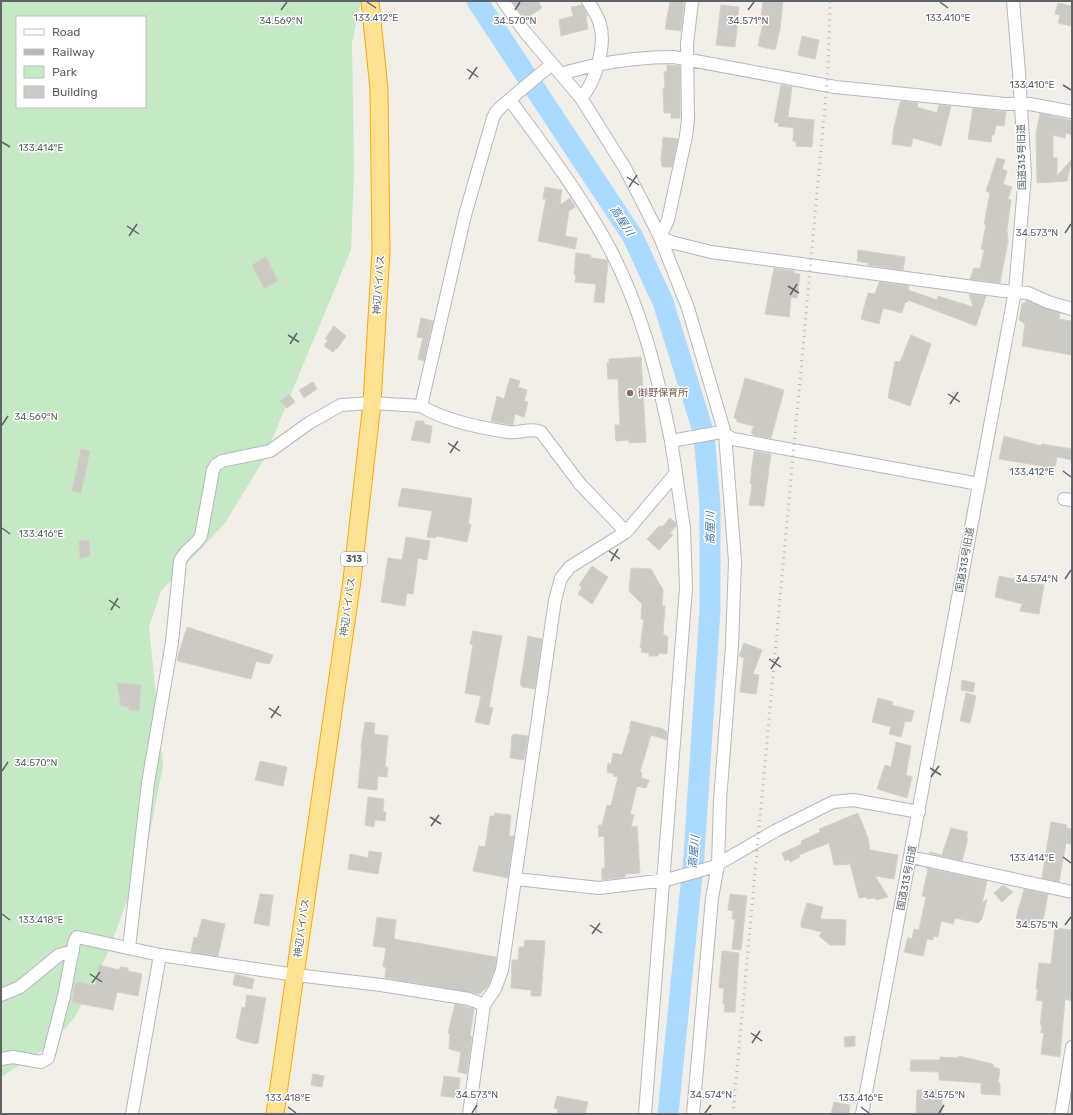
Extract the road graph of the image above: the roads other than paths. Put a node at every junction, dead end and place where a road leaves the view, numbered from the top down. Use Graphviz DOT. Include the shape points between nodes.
graph roads {
  1 [pos="370,1"];
  2 [pos="502,1"];
  3 [pos="588,1"];
  4 [pos="692,1"];
  5 [pos="1013,1"];
  6 [pos="687,58"];
  7 [pos="598,65"];
  8 [pos="550,66"];
  9 [pos="562,74"];
  10 [pos="581,98"];
  11 [pos="512,99"];
  12 [pos="1020,103"];
  13 [pos="1072,112"];
  14 [pos="660,237"];
  15 [pos="1015,291"];
  16 [pos="1072,309"];
  17 [pos="372,403"];
  18 [pos="421,406"];
  19 [pos="722,433"];
  20 [pos="673,441"];
  21 [pos="676,474"];
  22 [pos="980,484"];
  23 [pos="626,532"];
  24 [pos="919,812"];
  25 [pos="911,857"];
  26 [pos="715,866"];
  27 [pos="516,879"];
  28 [pos="664,881"];
  29 [pos="1072,892"];
  30 [pos="128,948"];
  31 [pos="72,951"];
  32 [pos="160,955"];
  33 [pos="296,975"];
  34 [pos="1,995"];
  35 [pos="484,1005"];
  36 [pos="1072,1047"];
  37 [pos="1,1059"];
  38 [pos="132,1114"];
  39 [pos="275,1114"];
  40 [pos="469,1114"];
  41 [pos="645,1114"];
  42 [pos="693,1114"];
  43 [pos="862,1114"];
  44 [pos="1061,1114"];
  1 -- 17 [label="highway, 神辺バイパス / 313" via="379,88 382,251"];
  2 -- 8 [label="street"];
  3 -- 7 [label="street" via="600,24 602,46"];
  4 -- 6 [label="street"];
  5 -- 12 [label="street, 国道313号旧道"];
  6 -- 7 [label="street" via="651,57"];
  6 -- 12 [label="street" via="835,87 1005,104"];
  6 -- 14 [label="street" via="686,136 668,220"];
  7 -- 9 [label="street"];
  7 -- 10 [label="street"];
  8 -- 9 [label="street"];
  8 -- 11 [label="street"];
  9 -- 10 [label="street"];
  10 -- 14 [label="street" via="625,168"];
  11 -- 18 [label="street" via="496,112 493,118 472,192"];
  11 -- 20 [label="street" via="606,241 639,317"];
  12 -- 13 [label="street"];
  12 -- 15 [label="street, 国道313号旧道" via="1025,175"];
  14 -- 15 [label="street" via="711,252"];
  14 -- 19 [label="street" via="688,308"];
  15 -- 16 [label="street" via="1028,293"];
  15 -- 22 [label="street, 国道313号旧道"];
  17 -- 18 [label="street"];
  17 -- 30 [label="street" via="333,408 270,451 222,461 213,470 201,536 183,553 180,561 172,642 148,783"];
  17 -- 33 [label="highway, 神辺バイパス / 313" via="352,580"];
  18 -- 23 [label="street" via="441,417 509,433 534,429 541,432 580,484"];
  19 -- 20 [label="street"];
  19 -- 22 [label="street" via="733,439"];
  19 -- 26 [label="street" via="735,561 732,646"];
  20 -- 21 [label="street"];
  21 -- 23 [label="street"];
  21 -- 28 [label="street" via="684,528 686,588"];
  22 -- 24 [label="street, 国道313号旧道"];
  23 -- 27 [label="street" via="570,567 562,578 555,600"];
  24 -- 25 [label="street, 国道313号旧道"];
  24 -- 26 [label="street" via="853,800 833,802 775,831"];
  25 -- 29 [label="street"];
  25 -- 43 [label="street, 国道313号旧道"];
  26 -- 28 [label="street"];
  26 -- 42 [label="street"];
  27 -- 28 [label="street" via="599,888"];
  27 -- 35 [label="street" via="502,970 495,989"];
  28 -- 41 [label="street"];
  30 -- 31 [label="street" via="77,937"];
  30 -- 32 [label="street"];
  31 -- 34 [label="street" via="59,955 20,987"];
  31 -- 37 [label="street" via="64,996 48,1058 41,1062 13,1057"];
  32 -- 33 [label="street"];
  32 -- 38 [label="street"];
  33 -- 35 [label="street" via="469,999"];
  33 -- 39 [label="highway, 神辺バイパス / 313"];
  35 -- 40 [label="street"];
  36 -- 44 [label="street"];
}
